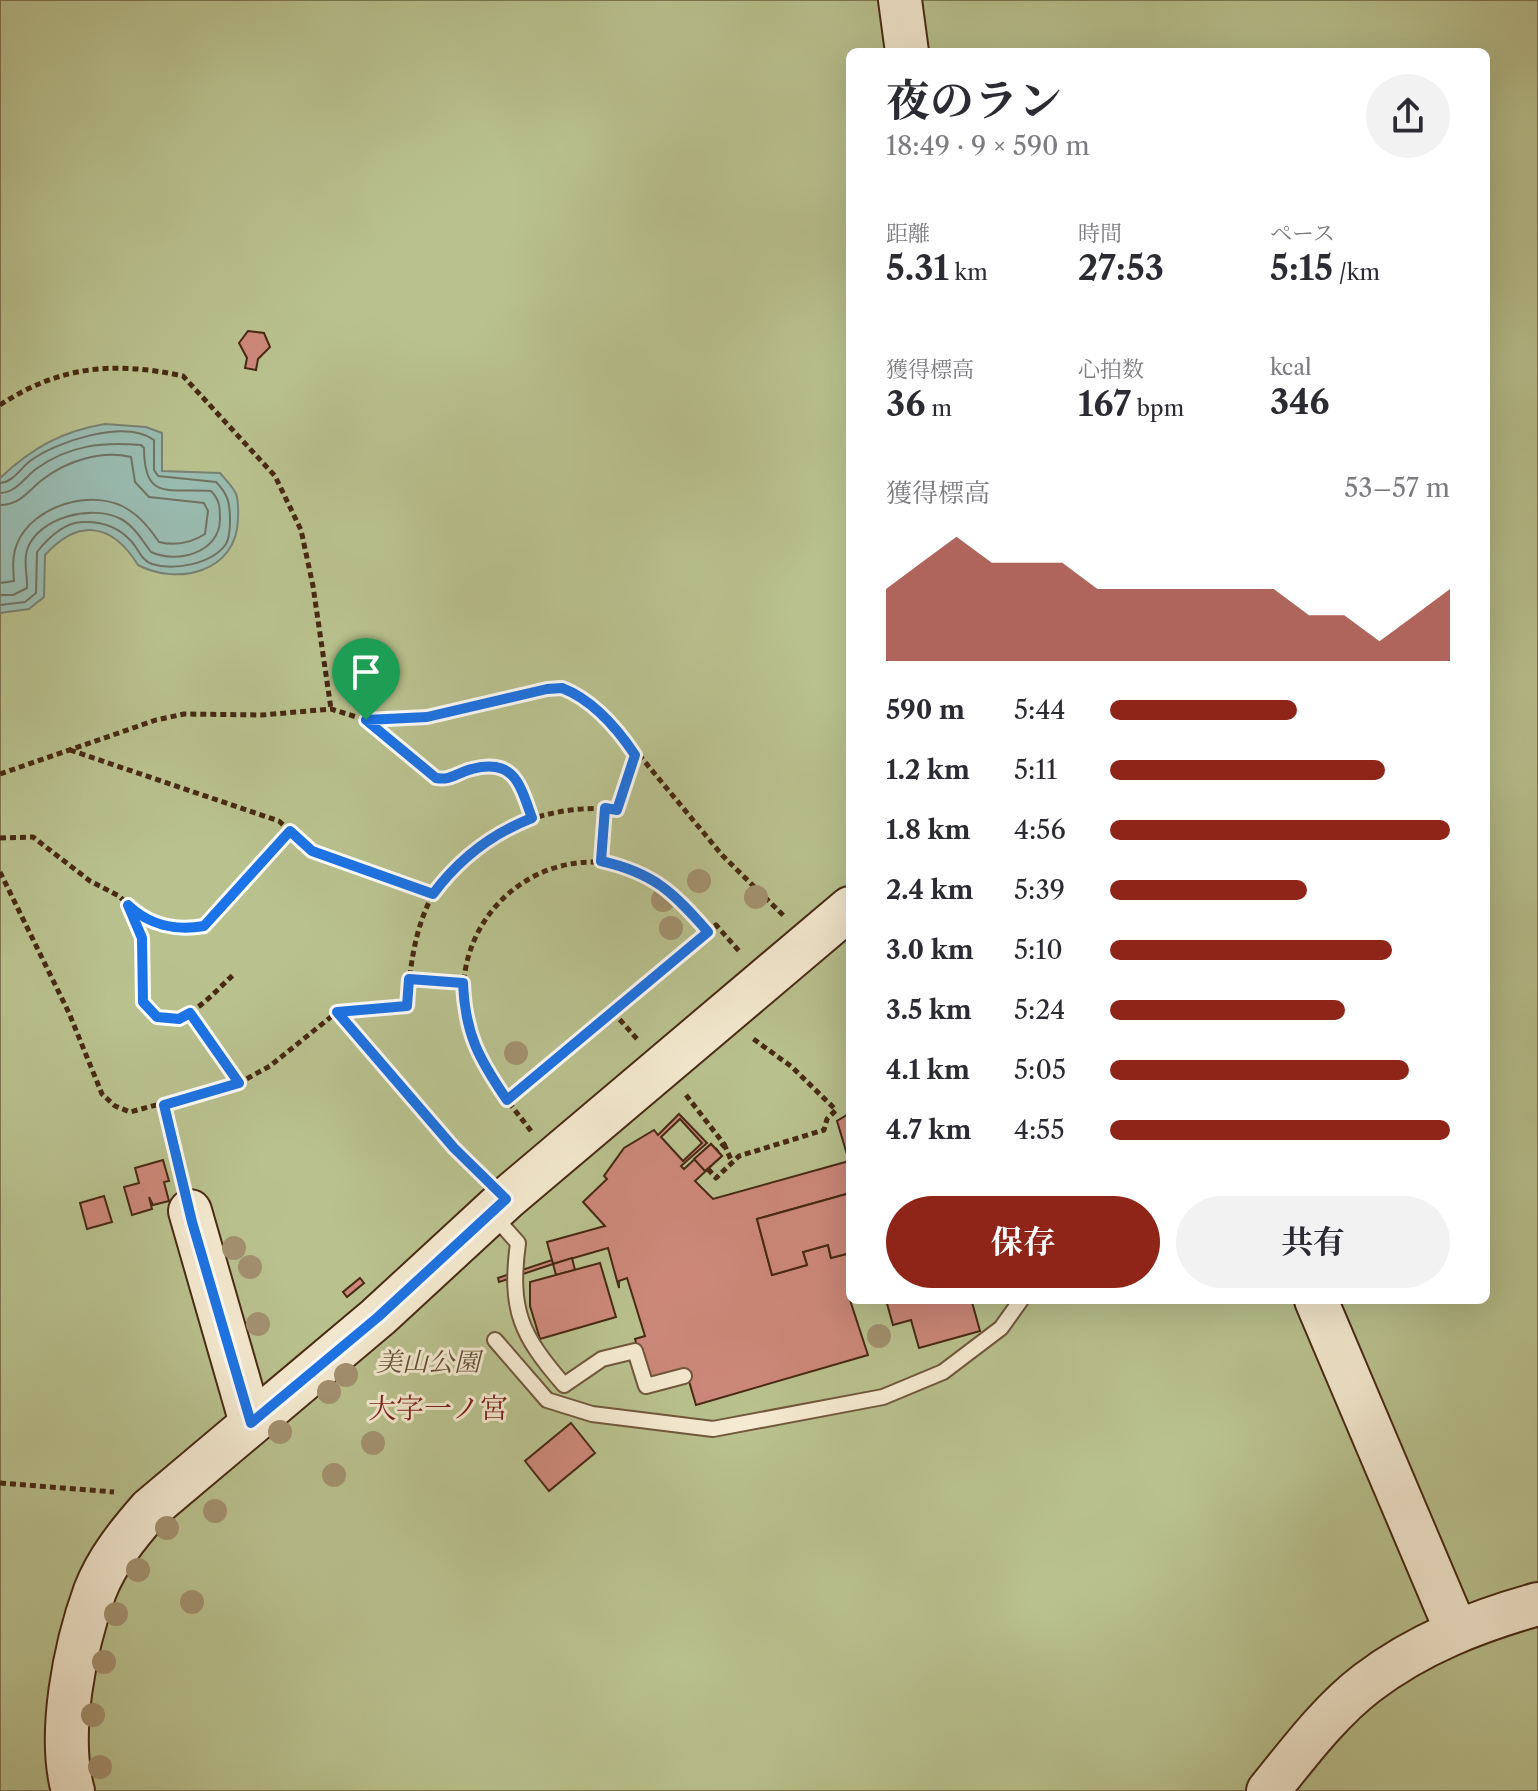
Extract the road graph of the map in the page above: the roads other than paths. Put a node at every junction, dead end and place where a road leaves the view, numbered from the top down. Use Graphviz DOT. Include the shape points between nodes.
graph roads {
  1 [pos="900,0"];
  2 [pos="906,48"];
  3 [pos="846,911"];
  4 [pos="498,1206"];
  5 [pos="190,1211"];
  6 [pos="1018,1304"];
  7 [pos="1318,1304"];
  8 [pos="495,1340"];
  9 [pos="684,1376"];
  10 [pos="251,1423"];
  11 [pos="1538,1604"];
  12 [pos="1456,1630"];
  13 [pos="73,1791"];
  14 [pos="1268,1791"];
  1 -- 2 [label="street"];
  3 -- 4 [label="street"];
  4 -- 9 [label="lane" via="518,1243 515,1289 524,1331 564,1385 602,1359 635,1351 646,1386"];
  4 -- 10 [label="street" via="378,1317"];
  5 -- 10 [label="street"];
  6 -- 8 [label="lane" via="1001,1328 943,1372 883,1397 713,1429 592,1414 547,1400"];
  7 -- 12 [label="street"];
  10 -- 13 [label="street" via="150,1509 123,1540 96,1589 65,1730"];
  11 -- 12 [label="street"];
  12 -- 14 [label="street" via="1366,1683"];
}
